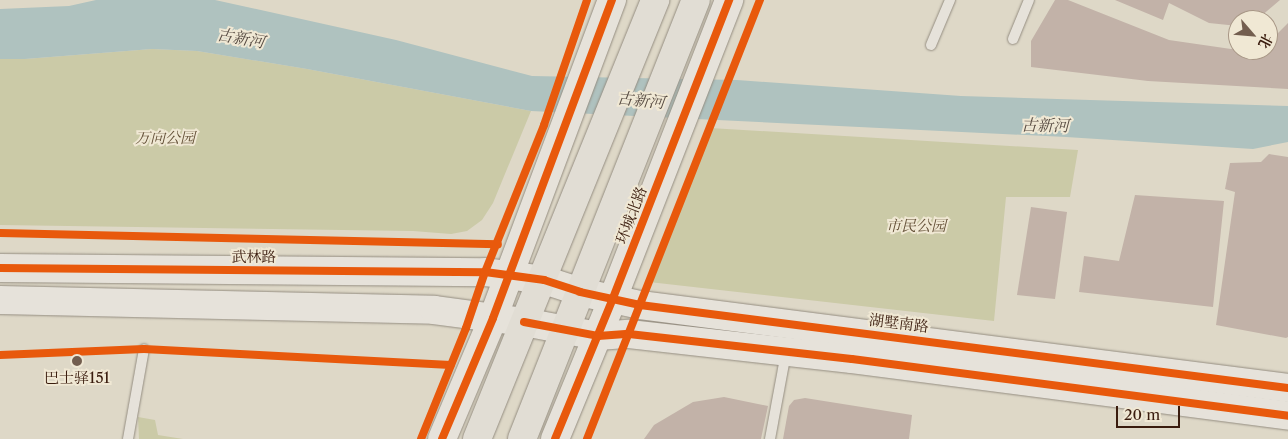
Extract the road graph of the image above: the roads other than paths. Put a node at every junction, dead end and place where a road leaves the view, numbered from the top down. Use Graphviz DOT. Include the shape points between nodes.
graph roads {
  1 [pos="612,0"];
  2 [pos="655,0"];
  3 [pos="696,0"];
  4 [pos="729,0"];
  5 [pos="950,0"];
  6 [pos="1029,0"];
  7 [pos="1013,39"];
  8 [pos="931,45"];
  9 [pos="0,268"];
  10 [pos="508,276"];
  11 [pos="544,280"];
  12 [pos="580,292"];
  13 [pos="613,298"];
  14 [pos="0,300"];
  15 [pos="493,318"];
  16 [pos="524,322"];
  17 [pos="566,330"];
  18 [pos="598,336"];
  19 [pos="144,349"];
  20 [pos="786,352"];
  21 [pos="1288,388"];
  22 [pos="1288,416"];
  23 [pos="128,439"];
  24 [pos="442,439"];
  25 [pos="477,439"];
  26 [pos="522,439"];
  27 [pos="555,439"];
  28 [pos="770,439"];
  1 -- 10 [label="main road"];
  2 -- 11 [label="main road"];
  3 -- 12 [label="main road, 环城北路"];
  4 -- 13 [label="main road, 环城北路"];
  5 -- 8 [label="lane"];
  6 -- 7 [label="lane"];
  9 -- 10 [label="main road, 武林路" via="485,272"];
  10 -- 11 [label="main road, 湖墅南路"];
  10 -- 15 [label="main road"];
  11 -- 12 [label="main road, 湖墅南路"];
  11 -- 16 [label="main road"];
  12 -- 13 [label="main road, 湖墅南路"];
  12 -- 17 [label="main road, 环城北路"];
  13 -- 18 [label="main road, 环城北路"];
  13 -- 21 [label="main road, 湖墅南路" via="640,305"];
  14 -- 15 [label="main road" via="434,310"];
  15 -- 16 [label="main road"];
  15 -- 24 [label="main road"];
  16 -- 17 [label="main road"];
  16 -- 25 [label="main road"];
  17 -- 18 [label="main road"];
  17 -- 26 [label="main road, 环城北路"];
  18 -- 20 [label="main road" via="630,334"];
  18 -- 27 [label="main road, 环城北路"];
  19 -- 23 [label="lane"];
  20 -- 22 [label="main road"];
  20 -- 28 [label="lane"];
}
